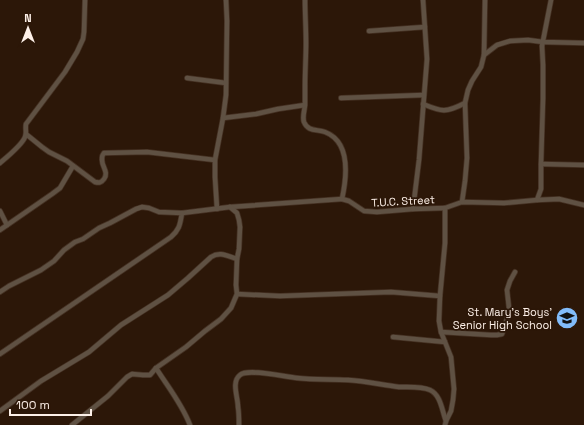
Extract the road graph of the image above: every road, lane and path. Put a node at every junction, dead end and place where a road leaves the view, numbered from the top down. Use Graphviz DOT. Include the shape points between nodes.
graph roads {
  1 [pos="85,0"];
  2 [pos="226,0"];
  3 [pos="305,0"];
  4 [pos="423,0"];
  5 [pos="485,0"];
  6 [pos="551,0"];
  7 [pos="425,27"];
  8 [pos="370,31"];
  9 [pos="543,42"];
  10 [pos="584,43"];
  11 [pos="484,55"];
  12 [pos="187,78"];
  13 [pos="226,83"];
  14 [pos="424,95"];
  15 [pos="341,98"];
  16 [pos="465,103"];
  17 [pos="423,104"];
  18 [pos="305,105"];
  19 [pos="223,118"];
  20 [pos="26,134"];
  21 [pos="215,160"];
  22 [pos="0,163"];
  23 [pos="541,164"];
  24 [pos="584,165"];
  25 [pos="73,166"];
  26 [pos="342,199"];
  27 [pos="537,200"];
  28 [pos="462,202"];
  29 [pos="584,205"];
  30 [pos="230,207"];
  31 [pos="445,208"];
  32 [pos="217,209"];
  33 [pos="413,209"];
  34 [pos="0,211"];
  35 [pos="182,213"];
  36 [pos="7,225"];
  37 [pos="0,230"];
  38 [pos="237,259"];
  39 [pos="515,272"];
  40 [pos="0,292"];
  41 [pos="237,294"];
  42 [pos="440,296"];
  43 [pos="441,332"];
  44 [pos="393,337"];
  45 [pos="445,342"];
  46 [pos="0,354"];
  47 [pos="156,368"];
  48 [pos="0,411"];
  49 [pos="445,423"];
  50 [pos="72,425"];
  51 [pos="190,425"];
  52 [pos="239,425"];
  1 -- 20 [label="street" via="82,39 65,72 26,124"];
  2 -- 13 [label="street"];
  3 -- 18 [label="street"];
  4 -- 7 [label="street"];
  5 -- 11 [label="street"];
  6 -- 9 [label="street"];
  7 -- 8 [label="street"];
  7 -- 14 [label="street" via="427,59"];
  9 -- 10 [label="street"];
  9 -- 11 [label="street" via="510,41 497,45"];
  9 -- 23 [label="street"];
  11 -- 16 [label="street"];
  12 -- 13 [label="street"];
  13 -- 19 [label="street"];
  14 -- 15 [label="street"];
  14 -- 17 [label="street"];
  16 -- 17 [label="street" via="447,110 438,110"];
  16 -- 28 [label="street" via="467,158"];
  17 -- 33 [label="street"];
  18 -- 19 [label="street"];
  18 -- 26 [label="street" via="304,122 308,128 324,131 337,138 342,150 346,174"];
  19 -- 21 [label="street"];
  20 -- 22 [label="street" via="22,143"];
  20 -- 25 [label="street"];
  21 -- 25 [label="street" via="147,152 104,153 102,159 106,175 98,183"];
  21 -- 32 [label="street"];
  23 -- 24 [label="street"];
  23 -- 27 [label="street" via="541,189"];
  25 -- 36 [label="street" via="60,188"];
  26 -- 30 [label="street"];
  26 -- 33 [label="street, T.U.C. Street" via="364,211"];
  27 -- 28 [label="street" via="504,203"];
  27 -- 29 [label="street" via="559,200"];
  28 -- 31 [label="street"];
  30 -- 32 [label="street"];
  30 -- 38 [label="street" via="237,213 240,227"];
  31 -- 33 [label="street, T.U.C. Street"];
  31 -- 42 [label="street, T.U.C. Street"];
  32 -- 35 [label="street"];
  34 -- 36 [label="street"];
  35 -- 40 [label="street" via="136,208 75,242 41,270"];
  35 -- 46 [label="street" via="177,232"];
  36 -- 37 [label="street"];
  38 -- 41 [label="street"];
  38 -- 48 [label="street" via="220,254 210,257 168,295 121,325 89,352 41,381"];
  39 -- 43 [label="street" via="507,290 509,308 502,334 497,336"];
  41 -- 42 [label="street" via="280,296 392,292"];
  41 -- 47 [label="street" via="231,308 221,319"];
  42 -- 43 [label="street, T.U.C. Street"];
  43 -- 45 [label="street, T.U.C. Street"];
  44 -- 45 [label="street"];
  45 -- 49 [label="street, T.U.C. Street" via="451,357 454,389 451,411"];
  47 -- 50 [label="street" via="150,375 132,374 127,377"];
  47 -- 51 [label="street"];
  49 -- 52 [label="street" via="436,395 426,389 250,372 242,373 236,380"];
}
